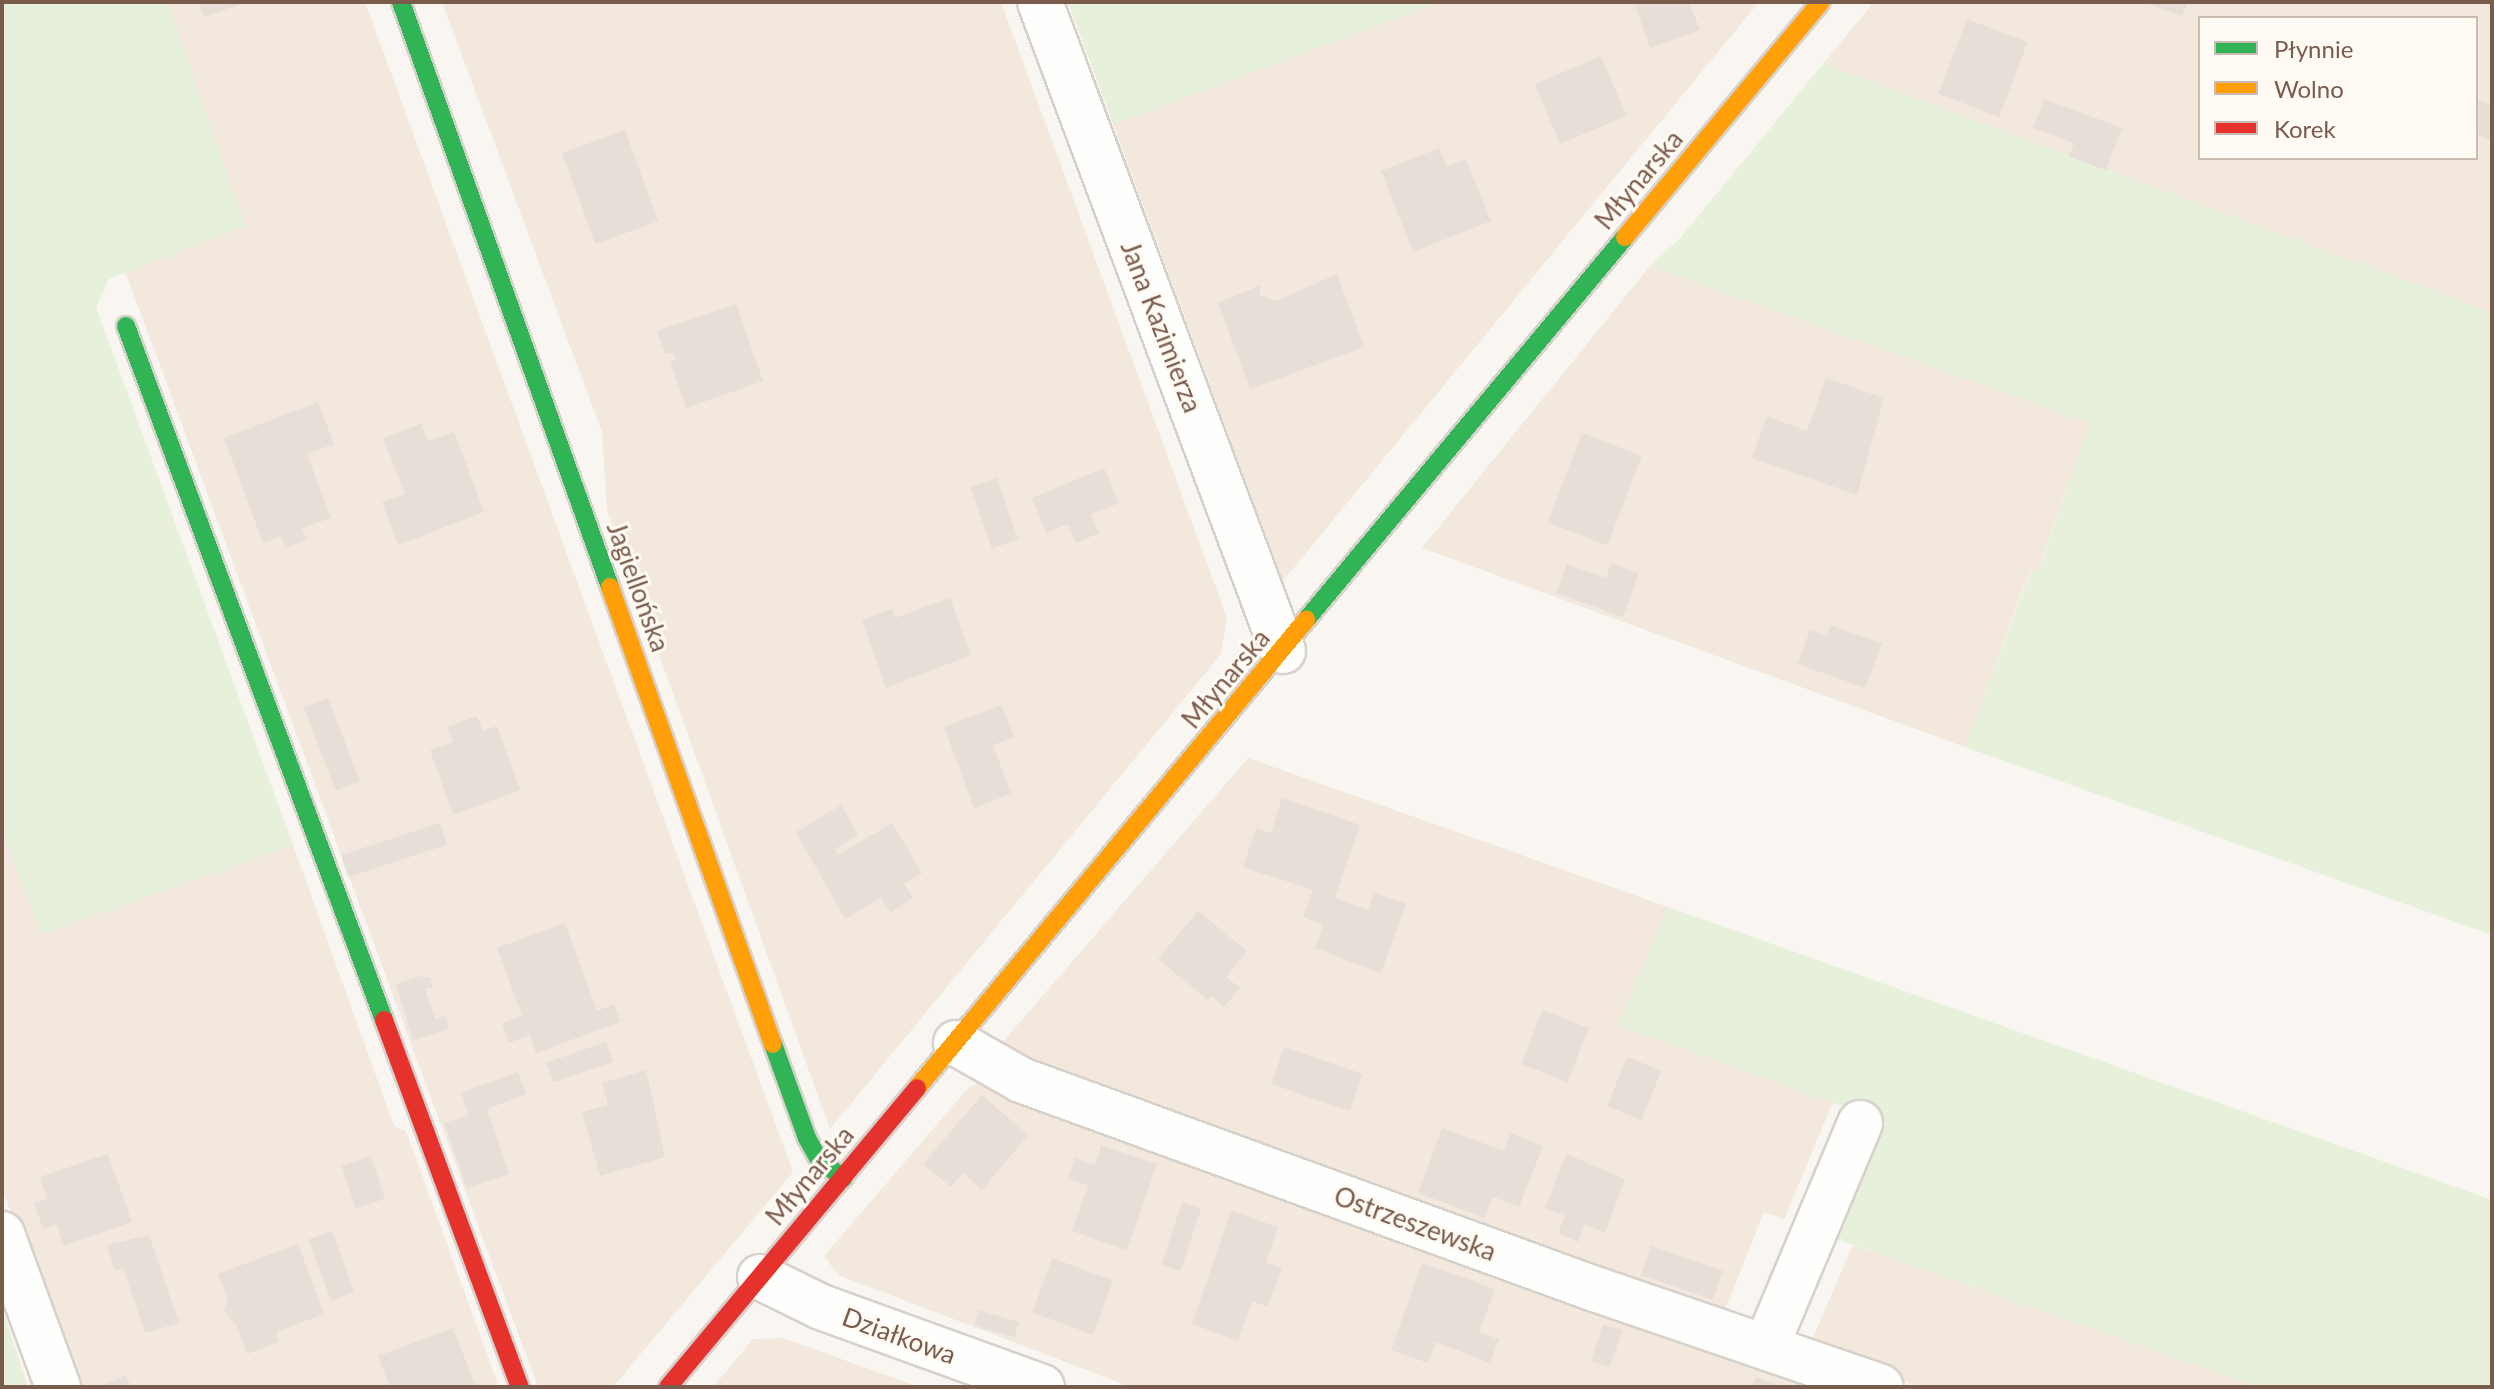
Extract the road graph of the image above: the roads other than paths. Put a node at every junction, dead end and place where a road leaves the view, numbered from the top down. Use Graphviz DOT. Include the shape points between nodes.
graph roads {
  1 [pos="401,2"];
  2 [pos="1040,2"];
  3 [pos="1821,2"];
  4 [pos="126,326"];
  5 [pos="1283,651"];
  6 [pos="956,1043"];
  7 [pos="1860,1123"];
  8 [pos="843,1178"];
  9 [pos="2,1234"];
  10 [pos="760,1277"];
  11 [pos="1766,1347"];
  12 [pos="58,1387"];
  13 [pos="520,1387"];
  14 [pos="668,1387"];
  15 [pos="1042,1387"];
  16 [pos="1881,1387"];
  1 -- 8 [label="street, Jagiellońska" via="807,1138 820,1161"];
  2 -- 5 [label="street, Jana Kazimierza"];
  3 -- 5 [label="street, Młynarska"];
  4 -- 13 [label="street"];
  5 -- 6 [label="street, Młynarska"];
  6 -- 8 [label="street, Młynarska"];
  6 -- 11 [label="street, Ostrzeszewska" via="1021,1080"];
  7 -- 11 [label="street"];
  8 -- 10 [label="street, Młynarska"];
  9 -- 12 [label="street"];
  10 -- 14 [label="street, Młynarska"];
  10 -- 15 [label="street, Działkowa" via="821,1307"];
  11 -- 16 [label="street, Ostrzeszewska"];
}
